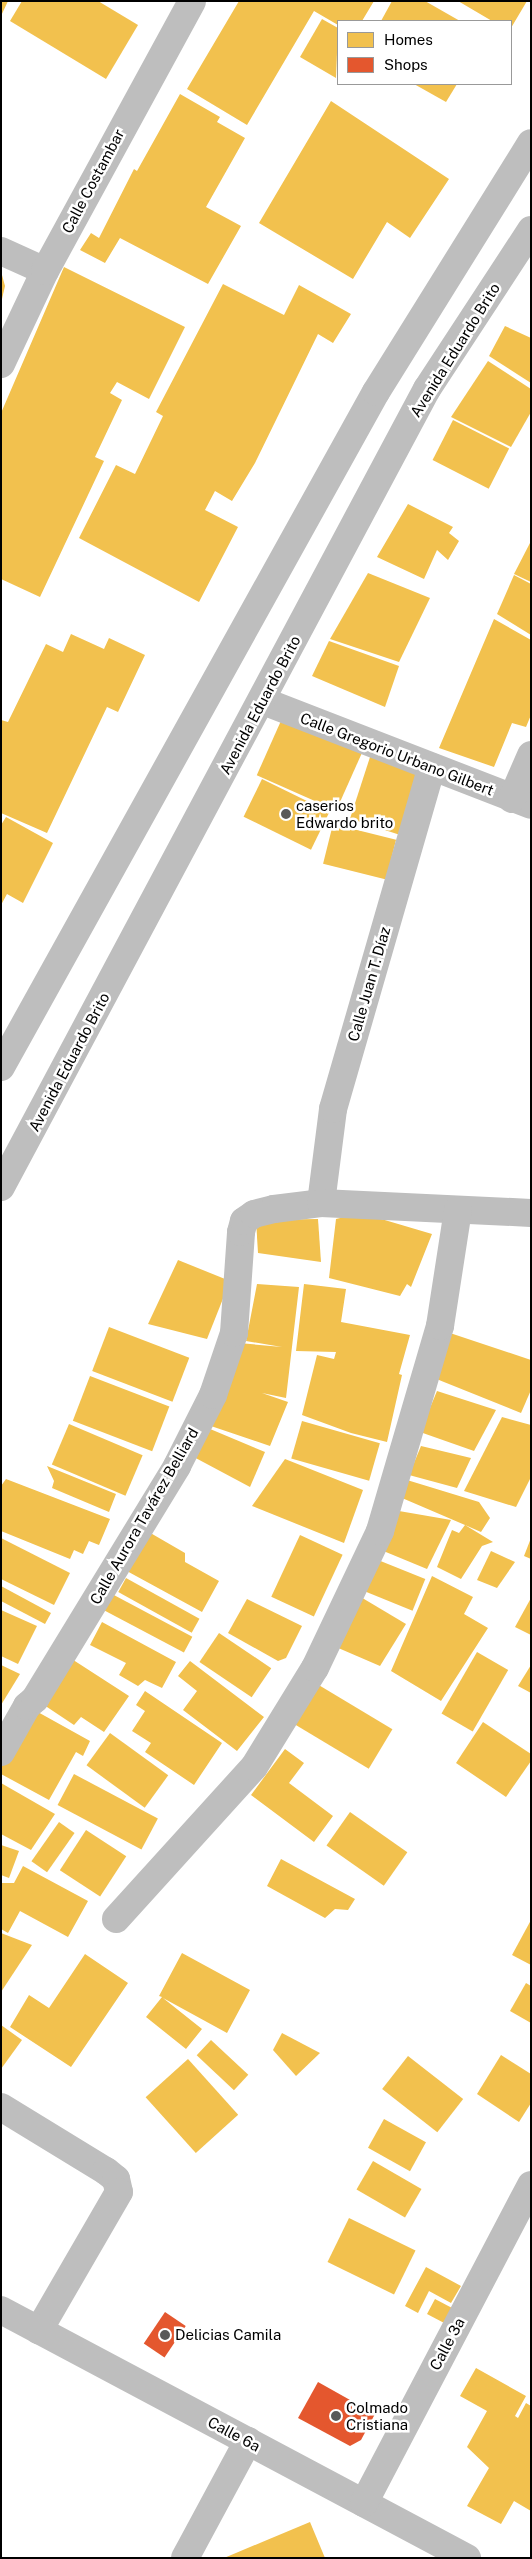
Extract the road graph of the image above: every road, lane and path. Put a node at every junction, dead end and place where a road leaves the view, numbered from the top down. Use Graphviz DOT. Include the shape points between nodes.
graph roads {
  1 [pos="192,1"];
  2 [pos="531,144"];
  3 [pos="531,230"];
  4 [pos="1,251"];
  5 [pos="45,272"];
  6 [pos="1,364"];
  7 [pos="263,701"];
  8 [pos="531,755"];
  9 [pos="432,767"];
  10 [pos="521,802"];
  11 [pos="1,1067"];
  12 [pos="1,1187"];
  13 [pos="321,1204"];
  14 [pos="458,1210"];
  15 [pos="531,1213"];
  16 [pos="1,1752"];
  17 [pos="116,1919"];
  18 [pos="1,2107"];
  19 [pos="531,2185"];
  20 [pos="1,2310"];
  21 [pos="39,2330"];
  22 [pos="248,2441"];
  23 [pos="364,2503"];
  24 [pos="185,2558"];
  25 [pos="466,2558"];
  1 -- 5 [label="street, Calle Costambar"];
  2 -- 11 [label="street" via="376,392"];
  3 -- 7 [label="street, Avenida Eduardo Brito" via="427,390"];
  4 -- 5 [label="street"];
  5 -- 6 [label="street, Calle Costambar"];
  7 -- 9 [label="street, Calle Gregorio Urbano Gilbert"];
  7 -- 12 [label="street, Avenida Eduardo Brito"];
  8 -- 10 [label="street"];
  9 -- 10 [label="street, Calle Gregorio Urbano Gilbert"];
  9 -- 13 [label="street, Calle Juan T. Díaz" via="333,1109"];
  13 -- 14 [label="street, Calle Aurora Tavárez Belliard"];
  13 -- 16 [label="street, Calle Aurora Tavárez Belliard" via="274,1209 254,1214 244,1221 234,1333 213,1394 177,1466 34,1700 26,1706"];
  14 -- 15 [label="street, Calle Aurora Tavárez Belliard"];
  14 -- 17 [label="street" via="440,1326 380,1532 315,1668 254,1767"];
  18 -- 21 [label="street" via="106,2171 116,2179 119,2192"];
  19 -- 23 [label="street, Calle 3a"];
  20 -- 21 [label="street, Calle 6a"];
  21 -- 22 [label="street, Calle 6a"];
  22 -- 23 [label="street, Calle 6a"];
  22 -- 24 [label="street"];
  23 -- 25 [label="street, Calle 6a"];
}
